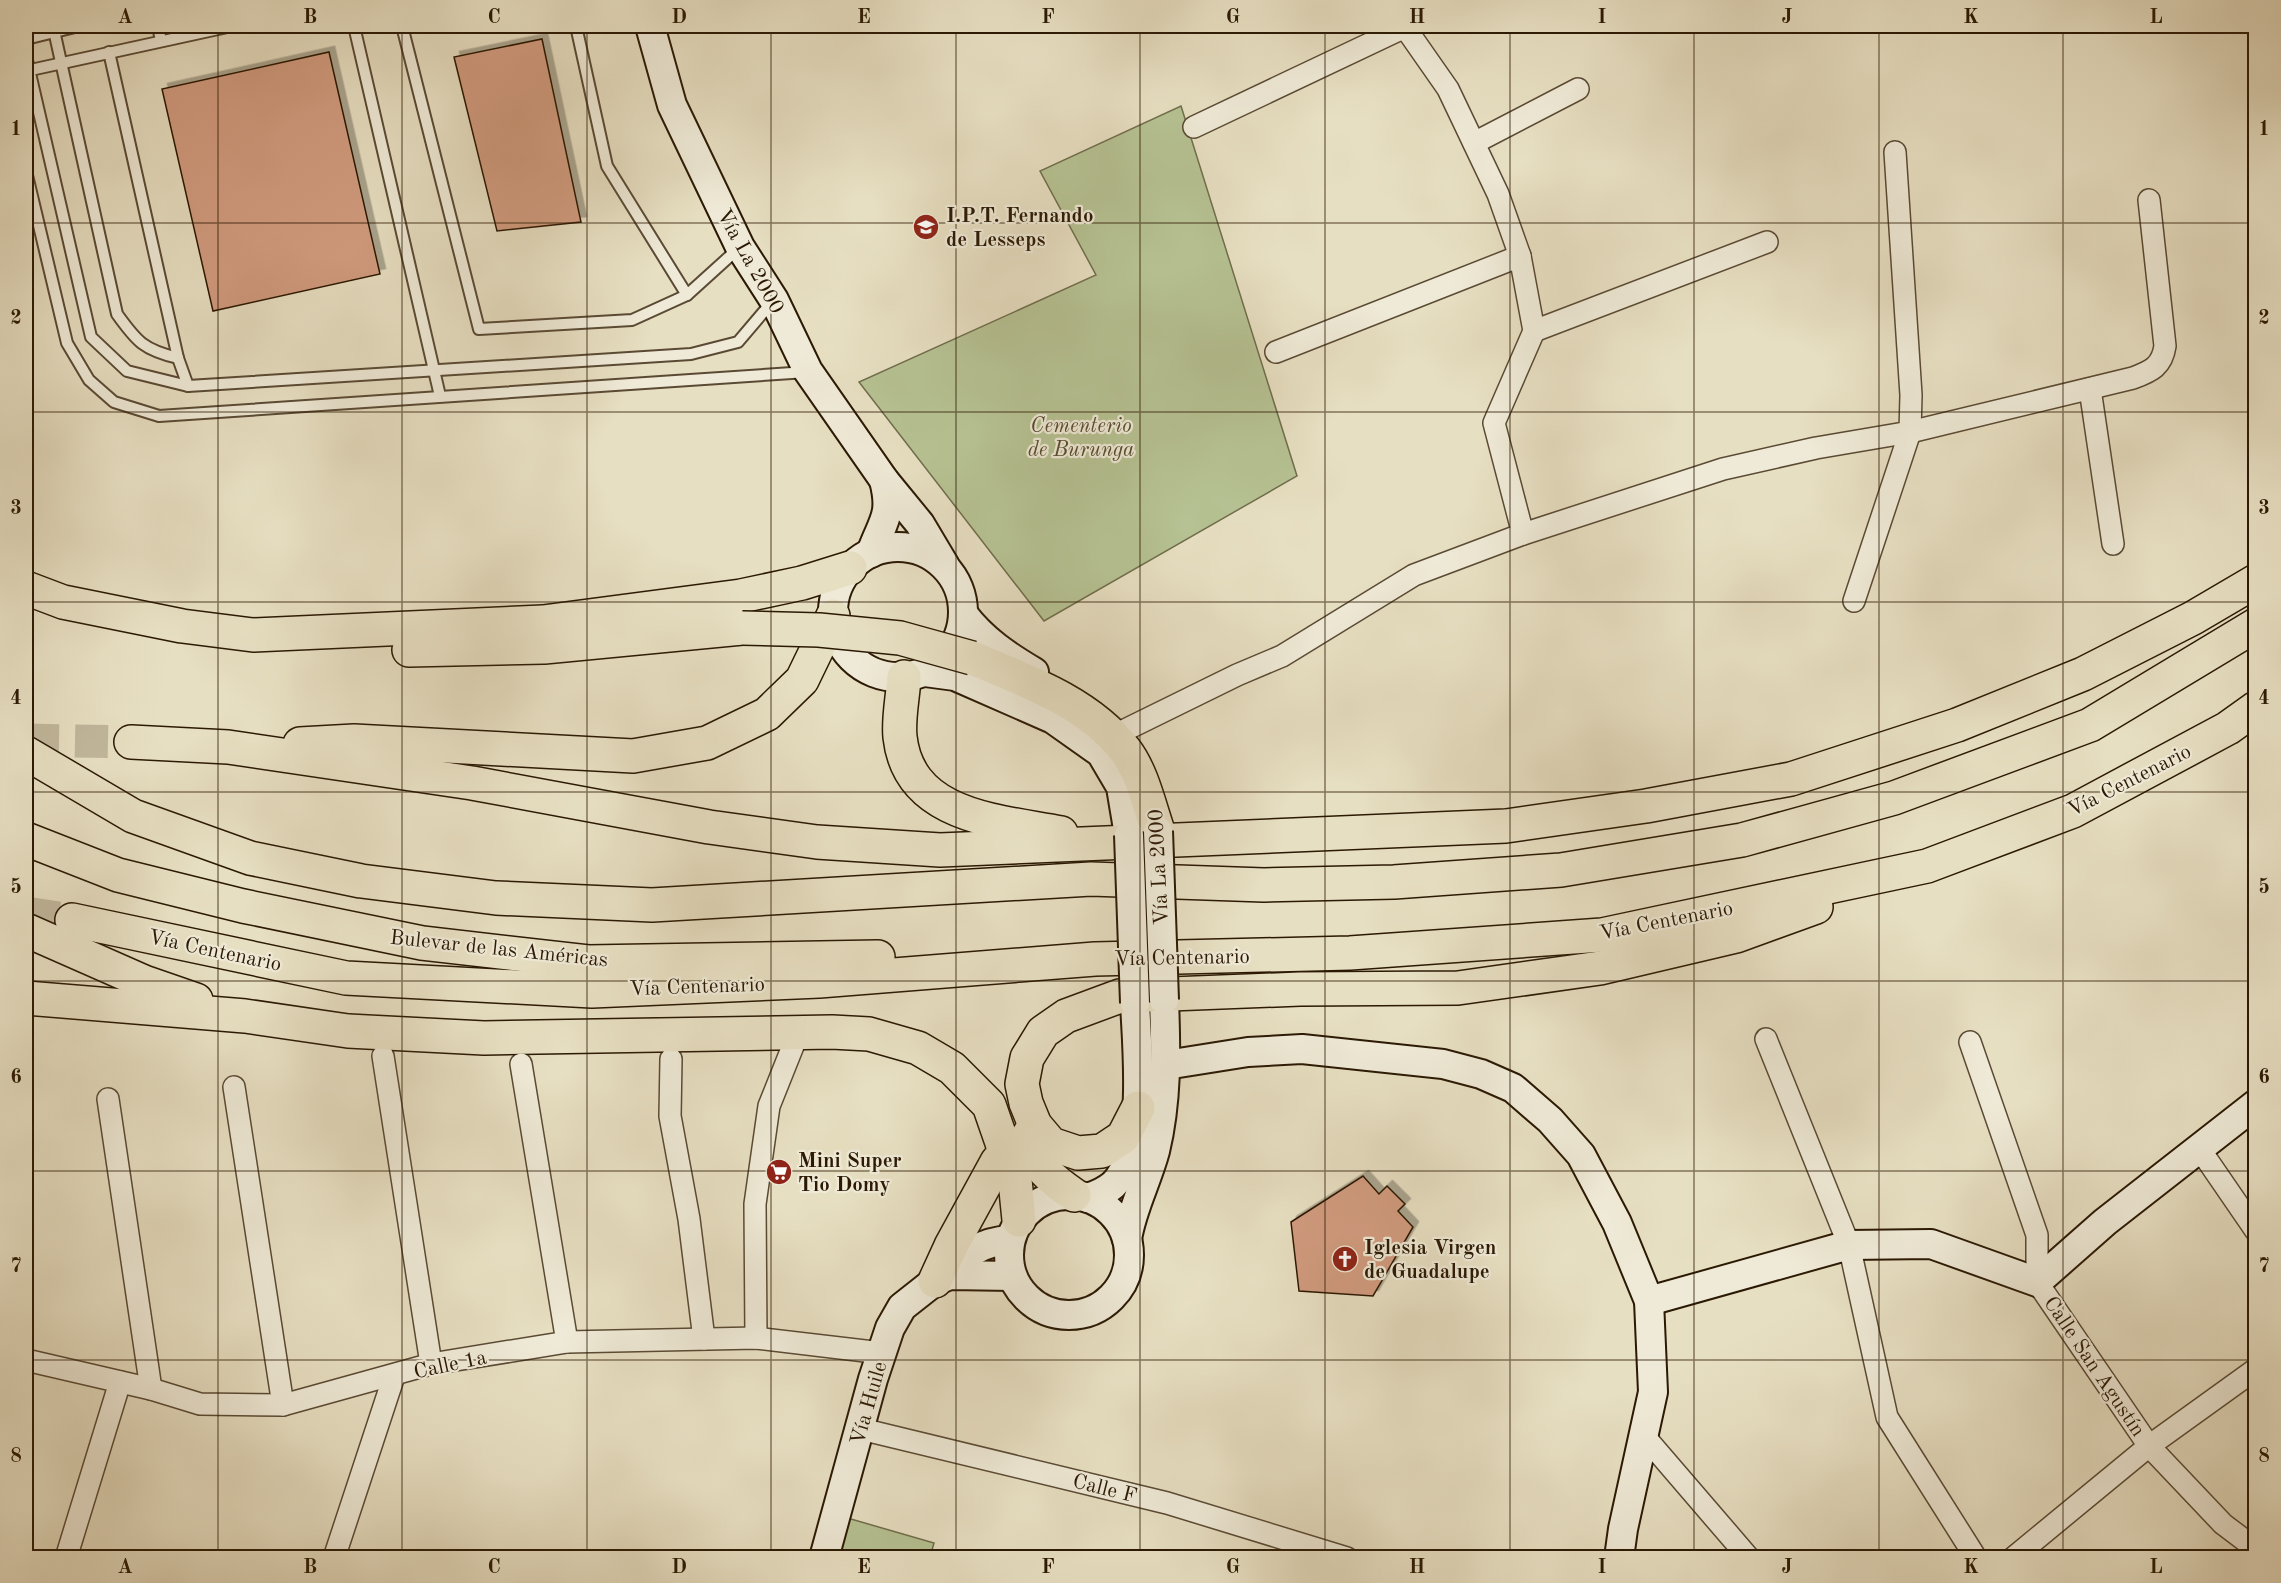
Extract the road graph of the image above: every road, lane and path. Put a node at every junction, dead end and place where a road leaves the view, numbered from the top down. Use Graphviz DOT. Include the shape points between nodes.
graph roads {
  1 [pos="79,26"];
  2 [pos="158,26"];
  3 [pos="231,26"];
  4 [pos="356,26"];
  5 [pos="402,26"];
  6 [pos="576,26"];
  7 [pos="650,26"];
  8 [pos="1404,26"];
  9 [pos="54,28"];
  10 [pos="26,39"];
  11 [pos="161,41"];
  12 [pos="109,52"];
  13 [pos="26,56"];
  14 [pos="61,63"];
  15 [pos="27,70"];
  16 [pos="1578,89"];
  17 [pos="1194,128"];
  18 [pos="1473,143"];
  19 [pos="1895,152"];
  20 [pos="26,171"];
  21 [pos="2149,200"];
  22 [pos="1767,242"];
  23 [pos="740,247"];
  24 [pos="1520,256"];
  25 [pos="687,295"];
  26 [pos="774,300"];
  27 [pos="1534,331"];
  28 [pos="1276,352"];
  29 [pos="178,358"];
  30 [pos="434,370"];
  31 [pos="808,371"];
  32 [pos="188,386"];
  33 [pos="2090,389"];
  34 [pos="440,396"];
  35 [pos="1910,432"];
  36 [pos="884,480"];
  37 [pos="1523,534"];
  38 [pos="2112,544"];
  39 [pos="860,560"];
  40 [pos="945,566"];
  41 [pos="2256,581"];
  42 [pos="26,588"];
  43 [pos="1854,601"];
  44 [pos="964,615"];
  45 [pos="833,616"];
  46 [pos="2256,625"];
  47 [pos="253,635"];
  48 [pos="914,675"];
  49 [pos="2256,708"];
  50 [pos="1121,732"];
  51 [pos="131,742"];
  52 [pos="228,747"];
  53 [pos="26,753"];
  54 [pos="1133,836"];
  55 [pos="26,839"];
  56 [pos="1927,866"];
  57 [pos="72,920"];
  58 [pos="26,930"];
  59 [pos="1095,959"];
  60 [pos="26,998"];
  61 [pos="245,1016"];
  62 [pos="1766,1039"];
  63 [pos="795,1041"];
  64 [pos="1970,1042"];
  65 [pos="383,1056"];
  66 [pos="671,1059"];
  67 [pos="521,1064"];
  68 [pos="1166,1065"];
  69 [pos="234,1088"];
  70 [pos="108,1099"];
  71 [pos="2256,1104"];
  72 [pos="1138,1108"];
  73 [pos="1035,1125"];
  74 [pos="2199,1148"];
  75 [pos="1006,1151"];
  76 [pos="1081,1196"];
  77 [pos="1014,1230"];
  78 [pos="2256,1231"];
  79 [pos="1127,1239"];
  80 [pos="1849,1245"];
  81 [pos="1012,1276"];
  82 [pos="942,1278"];
  83 [pos="2037,1282"];
  84 [pos="1649,1301"];
  85 [pos="756,1338"];
  86 [pos="704,1339"];
  87 [pos="567,1342"];
  88 [pos="882,1353"];
  89 [pos="26,1360"];
  90 [pos="431,1364"];
  91 [pos="2256,1369"];
  92 [pos="394,1376"];
  93 [pos="120,1382"];
  94 [pos="150,1389"];
  95 [pos="283,1405"];
  96 [pos="861,1429"];
  97 [pos="1645,1437"];
  98 [pos="2149,1446"];
  99 [pos="2256,1549"];
  100 [pos="66,1557"];
  101 [pos="334,1557"];
  102 [pos="824,1557"];
  103 [pos="1347,1557"];
  104 [pos="1619,1557"];
  105 [pos="1749,1557"];
  106 [pos="1976,1557"];
  107 [pos="2013,1557"];
  1 -- 9 [label="lane"];
  2 -- 11 [label="lane"];
  3 -- 11 [label="lane"];
  4 -- 30 [label="lane"];
  5 -- 25 [label="lane" via="479,329 632,320"];
  6 -- 25 [label="lane" via="607,166"];
  7 -- 23 [label="street, Vía La 2000" via="672,105"];
  8 -- 17 [label="street"];
  8 -- 18 [label="street" via="1448,89"];
  9 -- 10 [label="lane"];
  9 -- 14 [label="lane"];
  11 -- 12 [label="lane"];
  12 -- 14 [label="lane"];
  12 -- 29 [label="lane"];
  13 -- 15 [label="lane"];
  14 -- 15 [label="lane"];
  14 -- 29 [label="lane" via="117,314 142,346"];
  15 -- 32 [label="lane" via="91,337 127,370"];
  16 -- 18 [label="street"];
  18 -- 24 [label="street" via="1498,194"];
  19 -- 35 [label="street"];
  20 -- 34 [label="lane" via="67,343 89,380 114,402 159,416"];
  21 -- 33 [label="street" via="2165,345 2163,358 2155,369"];
  22 -- 27 [label="street"];
  23 -- 25 [label="lane"];
  23 -- 26 [label="street, Vía La 2000"];
  24 -- 27 [label="street"];
  24 -- 28 [label="street"];
  26 -- 30 [label="lane" via="738,342 691,354"];
  26 -- 31 [label="street, Vía La 2000"];
  27 -- 37 [label="street" via="1494,423"];
  29 -- 32 [label="lane"];
  30 -- 32 [label="lane"];
  30 -- 34 [label="lane"];
  31 -- 34 [label="lane"];
  31 -- 36 [label="street, Vía La 2000"];
  33 -- 35 [label="street"];
  33 -- 38 [label="street"];
  35 -- 37 [label="street" via="1723,469"];
  35 -- 43 [label="street"];
  36 -- 39 [label="street, Vía La 2000" via="890,502 886,518"];
  36 -- 40 [label="street, Vía La 2000" via="920,524"];
  37 -- 50 [label="street" via="1414,575 1282,656"];
  39 -- 40 [label="street" via="897,547 923,552"];
  39 -- 45 [label="street" via="836,590"];
  39 -- 47 [label="highway" via="802,583 741,596 543,622"];
  40 -- 44 [label="street" via="960,589"];
  41 -- 54 [label="highway" via="2083,674 1957,725 1791,779 1646,806 1506,826"];
  42 -- 47 [label="highway" via="63,602 160,622"];
  44 -- 48 [label="street" via="958,639 945,659"];
  44 -- 50 [label="street, Vía La 2000" via="975,630 1004,654 1081,698"];
  45 -- 48 [label="street" via="837,636 848,654 864,668 884,676"];
  45 -- 52 [label="highway" via="802,680 767,714 707,743 633,756 354,741"];
  46 -- 53 [label="highway" via="2090,725 1894,798 1742,840 1561,870 1394,882 1264,885 1091,879 652,905 496,898 361,880 250,858 133,816"];
  47 -- 54 [label="highway, bridge" via="401,651 544,647 742,628 900,638 972,658 1090,716 1125,750 1143,788"];
  48 -- 54 [label="street, Vía La 2000" via="955,676 1053,720 1101,753 1120,787"];
  48 -- 54 [label="highway" via="900,737 912,771 927,791 952,809 976,818"];
  49 -- 56 [label="highway, Vía Centenario" via="2229,728 2073,811"];
  50 -- 54 [label="street, Vía La 2000" via="1138,751 1154,790"];
  51 -- 52 [label="highway"];
  52 -- 54 [label="highway" via="472,783 709,827 817,842 940,850"];
  54 -- 68 [label="street, Vía La 2000, bridge" via="1164,1000"];
  54 -- 72 [label="street, Vía La 2000, bridge"];
  55 -- 59 [label="highway, Bulevar de las Américas" via="118,874 243,906 422,943 588,962 822,956"];
  56 -- 59 [label="highway, Vía Centenario" via="1602,935 1350,953"];
  56 -- 73 [label="highway" via="1736,936 1600,968 1458,988 1120,996 1066,1016 1043,1032 1027,1058 1022,1084"];
  57 -- 59 [label="highway, Vía Centenario" via="346,978 592,991 819,981"];
  58 -- 61 [label="highway" via="144,982"];
  60 -- 61 [label="highway"];
  61 -- 75 [label="highway" via="348,1030 484,1038 869,1034 918,1048 952,1068 989,1105"];
  62 -- 80 [label="street"];
  63 -- 85 [label="street" via="769,1106 755,1204"];
  64 -- 83 [label="street, Calle San Agustín" via="2037,1235"];
  65 -- 90 [label="street"];
  66 -- 86 [label="street" via="670,1116 689,1219"];
  67 -- 87 [label="street"];
  68 -- 79 [label="street, Vía La 2000" via="1164,1109 1154,1154 1131,1214"];
  68 -- 84 [label="street" via="1248,1052 1313,1050 1443,1064 1481,1074 1514,1089 1550,1120 1581,1155 1617,1223"];
  69 -- 95 [label="street"];
  70 -- 94 [label="street"];
  71 -- 74 [label="street"];
  72 -- 73 [label="highway" via="1124,1137 1102,1151 1078,1153 1051,1144"];
  72 -- 76 [label="street, Vía La 2000" via="1124,1169 1113,1185"];
  73 -- 76 [label="highway" via="1027,1138 1031,1153 1047,1177"];
  74 -- 78 [label="street"];
  74 -- 83 [label="street"];
  75 -- 77 [label="highway" via="1015,1180"];
  75 -- 82 [label="highway" via="951,1246"];
  76 -- 77 [label="street" via="1053,1196 1034,1205"];
  76 -- 79 [label="street" via="1105,1207 1119,1221"];
  77 -- 81 [label="street"];
  77 -- 82 [label="street, Vía Huile" via="988,1241"];
  79 -- 81 [label="street" via="1125,1279 1113,1296 1078,1315 1057,1314 1038,1307 1022,1294"];
  80 -- 83 [label="street" via="1931,1244"];
  80 -- 84 [label="street"];
  80 -- 106 [label="street" via="1887,1417"];
  81 -- 82 [label="street"];
  82 -- 88 [label="street, Vía Huile" via="902,1307"];
  83 -- 98 [label="street, Calle San Agustín"];
  84 -- 97 [label="street" via="1653,1392"];
  85 -- 86 [label="street, Calle 1a"];
  85 -- 88 [label="street, Calle 1a"];
  86 -- 87 [label="street, Calle 1a"];
  87 -- 90 [label="street, Calle 1a"];
  88 -- 96 [label="street, Vía Huile"];
  89 -- 93 [label="street, Calle 1a"];
  90 -- 92 [label="street, Calle 1a"];
  91 -- 98 [label="street"];
  92 -- 95 [label="street, Calle 1a"];
  92 -- 101 [label="street"];
  93 -- 94 [label="street, Calle 1a"];
  93 -- 100 [label="street"];
  94 -- 95 [label="street, Calle 1a" via="200,1404"];
  96 -- 102 [label="street, Vía Huile"];
  96 -- 103 [label="street, Calle F" via="1167,1503"];
  97 -- 104 [label="street"];
  97 -- 105 [label="street"];
  98 -- 99 [label="street, Calle San Agustín" via="2223,1524"];
  98 -- 107 [label="street"];
}
